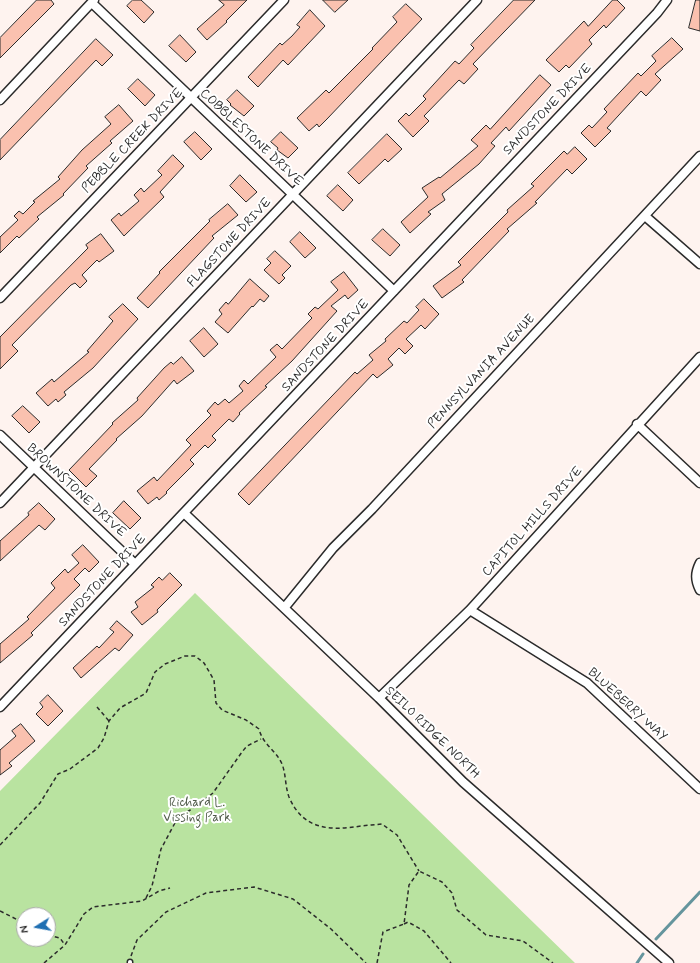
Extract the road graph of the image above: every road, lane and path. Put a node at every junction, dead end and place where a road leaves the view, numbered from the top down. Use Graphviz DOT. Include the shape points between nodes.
graph roads {
  1 [pos="284,0"];
  2 [pos="477,0"];
  3 [pos="667,0"];
  4 [pos="93,1"];
  5 [pos="190,98"];
  6 [pos="0,100"];
  7 [pos="700,156"];
  8 [pos="293,194"];
  9 [pos="645,216"];
  10 [pos="700,264"];
  11 [pos="394,291"];
  12 [pos="0,298"];
  13 [pos="700,357"];
  14 [pos="637,424"];
  15 [pos="0,436"];
  16 [pos="34,468"];
  17 [pos="700,483"];
  18 [pos="0,503"];
  19 [pos="184,513"];
  20 [pos="700,563"];
  21 [pos="135,564"];
  22 [pos="700,590"];
  23 [pos="285,607"];
  24 [pos="470,610"];
  25 [pos="379,698"];
  26 [pos="0,707"];
  27 [pos="97,708"];
  28 [pos="110,721"];
  29 [pos="261,739"];
  30 [pos="700,789"];
  31 [pos="0,845"];
  32 [pos="419,871"];
  33 [pos="170,888"];
  34 [pos="146,898"];
  35 [pos="0,910"];
  36 [pos="16,919"];
  37 [pos="404,924"];
  38 [pos="56,937"];
  39 [pos="65,945"];
  40 [pos="130,962"];
  41 [pos="44,963"];
  42 [pos="366,963"];
  43 [pos="377,963"];
  44 [pos="451,963"];
  45 [pos="553,963"];
  46 [pos="669,963"];
  1 -- 5 [label="street, PEBBLE CREEK DRIVE"];
  2 -- 8 [label="street, FLAGSTONE DRIVE"];
  3 -- 11 [label="street, SANDSTONE DRIVE"];
  4 -- 5 [label="street, COBBLESTONE DRIVE"];
  4 -- 6 [label="street"];
  5 -- 8 [label="street, COBBLESTONE DRIVE"];
  5 -- 12 [label="street, PEBBLE CREEK DRIVE"];
  7 -- 9 [label="street, PENNSYLVANIA AVENUE"];
  8 -- 11 [label="street, COBBLESTONE DRIVE"];
  8 -- 16 [label="street, FLAGSTONE DRIVE"];
  9 -- 10 [label="street"];
  9 -- 23 [label="street, PENNSYLVANIA AVENUE" via="377,504 357,522"];
  11 -- 19 [label="street, SANDSTONE DRIVE"];
  13 -- 14 [label="street, CAPITOL HILLS DRIVE"];
  14 -- 17 [label="street"];
  14 -- 24 [label="street, CAPITOL HILLS DRIVE"];
  15 -- 16 [label="street, BROWNSTONE DRIVE"];
  16 -- 18 [label="street, FLAGSTONE DRIVE"];
  16 -- 21 [label="street, BROWNSTONE DRIVE"];
  19 -- 21 [label="street, SANDSTONE DRIVE"];
  19 -- 23 [label="street, SEILO RIDGE NORTH"];
  20 -- 22 [label="street" via="696,572"];
  21 -- 26 [label="street, SANDSTONE DRIVE"];
  23 -- 25 [label="street, SEILO RIDGE NORTH"];
  24 -- 25 [label="street, CAPITOL HILLS DRIVE"];
  24 -- 30 [label="street, BLUEBERRY WAY" via="587,683"];
  25 -- 46 [label="street, SEILO RIDGE NORTH" via="464,782"];
  27 -- 28 [label="path"];
  28 -- 29 [label="path" via="120,708 146,693 156,672 165,664 185,656 195,656 211,673 216,703 222,710 259,729"];
  28 -- 31 [label="path" via="98,748 70,769 58,774 40,803"];
  29 -- 32 [label="path" via="281,762 290,798 302,816 312,824 338,830 382,824 397,835"];
  29 -- 34 [label="path" via="247,746 213,793 176,821 161,849 152,886"];
  32 -- 37 [label="path" via="409,885"];
  32 -- 45 [label="path" via="442,882 452,892 457,910 486,935 523,941"];
  33 -- 34 [label="path"];
  34 -- 39 [label="path" via="142,901 93,907 84,914"];
  35 -- 36 [label="path"];
  37 -- 43 [label="path" via="383,932"];
  37 -- 44 [label="path" via="408,922 424,931"];
  38 -- 39 [label="path"];
  39 -- 41 [label="path"];
  40 -- 42 [label="path" via="137,940 166,912 206,893 254,887 293,900 331,929"];
}
